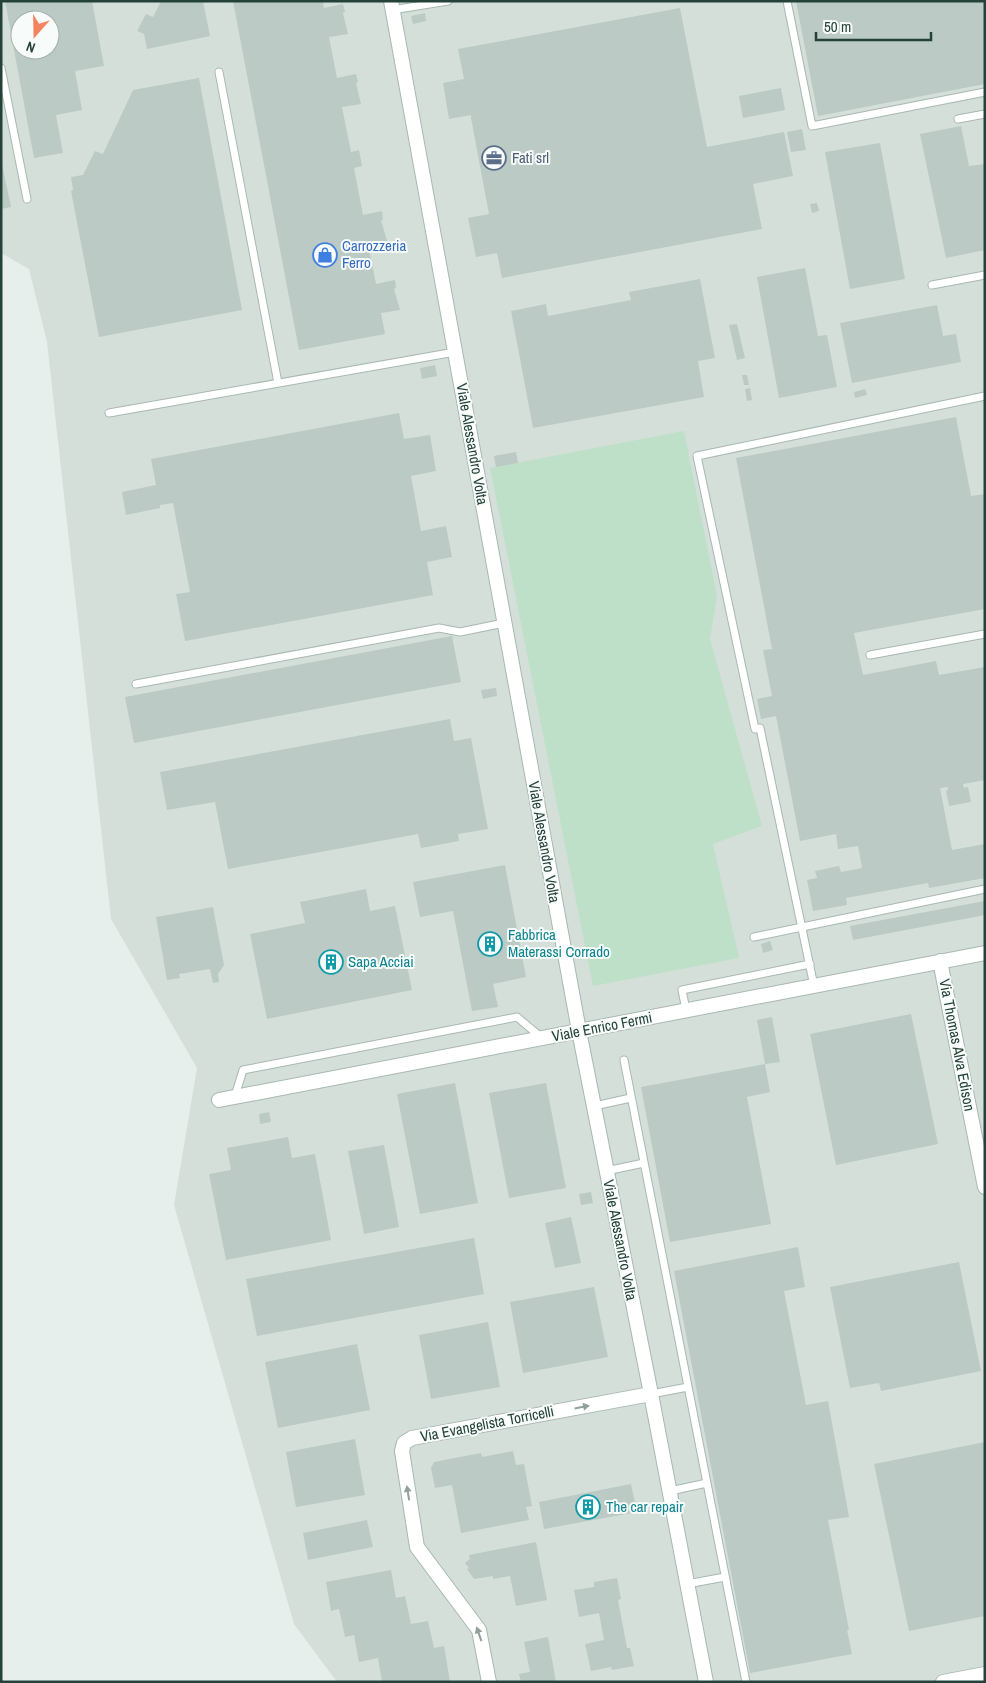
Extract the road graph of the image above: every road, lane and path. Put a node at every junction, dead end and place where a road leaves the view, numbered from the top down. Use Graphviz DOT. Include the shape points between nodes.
graph roads {
  1 [pos="448,1"];
  2 [pos="787,1"];
  3 [pos="423,4"];
  4 [pos="392,6"];
  5 [pos="1,68"];
  6 [pos="219,72"];
  7 [pos="985,92"];
  8 [pos="985,114"];
  9 [pos="958,119"];
  10 [pos="27,199"];
  11 [pos="985,275"];
  12 [pos="932,285"];
  13 [pos="455,352"];
  14 [pos="278,383"];
  15 [pos="985,396"];
  16 [pos="109,413"];
  17 [pos="504,624"];
  18 [pos="985,634"];
  19 [pos="870,655"];
  20 [pos="136,684"];
  21 [pos="985,889"];
  22 [pos="802,927"];
  23 [pos="754,937"];
  24 [pos="985,953"];
  25 [pos="940,961"];
  26 [pos="810,964"];
  27 [pos="814,986"];
  28 [pos="686,1010"];
  29 [pos="579,1031"];
  30 [pos="542,1038"];
  31 [pos="624,1060"];
  32 [pos="234,1097"];
  33 [pos="632,1098"];
  34 [pos="219,1100"];
  35 [pos="594,1106"];
  36 [pos="644,1163"];
  37 [pos="606,1171"];
  38 [pos="985,1187"];
  39 [pos="688,1387"];
  40 [pos="651,1394"];
  41 [pos="707,1483"];
  42 [pos="670,1490"];
  43 [pos="725,1577"];
  44 [pos="688,1584"];
  45 [pos="985,1674"];
  46 [pos="489,1682"];
  47 [pos="706,1682"];
  48 [pos="746,1682"];
  49 [pos="943,1682"];
  1 -- 3 [label="lane"];
  2 -- 7 [label="lane" via="812,126"];
  3 -- 4 [label="lane"];
  4 -- 13 [label="street, Viale Alessandro Volta"];
  5 -- 10 [label="lane"];
  6 -- 14 [label="lane"];
  8 -- 9 [label="lane"];
  11 -- 12 [label="lane"];
  13 -- 14 [label="lane"];
  13 -- 17 [label="street, Viale Alessandro Volta"];
  14 -- 16 [label="lane"];
  15 -- 22 [label="lane" via="697,456 754,729 760,728"];
  17 -- 20 [label="lane" via="460,632 439,628"];
  17 -- 29 [label="street, Viale Alessandro Volta"];
  18 -- 19 [label="lane"];
  21 -- 22 [label="lane"];
  22 -- 23 [label="lane"];
  22 -- 26 [label="lane"];
  24 -- 25 [label="street, Viale Enrico Fermi"];
  25 -- 27 [label="street, Viale Enrico Fermi"];
  25 -- 38 [label="street, Via Thomas Alva Edison"];
  26 -- 27 [label="lane"];
  26 -- 28 [label="lane" via="682,990"];
  27 -- 28 [label="street, Viale Enrico Fermi"];
  28 -- 29 [label="street, Viale Enrico Fermi"];
  29 -- 30 [label="street, Viale Enrico Fermi"];
  29 -- 35 [label="street, Viale Alessandro Volta"];
  30 -- 32 [label="street, Viale Enrico Fermi"];
  30 -- 32 [label="lane" via="517,1017 243,1070"];
  31 -- 33 [label="lane"];
  32 -- 34 [label="street, Viale Enrico Fermi"];
  33 -- 35 [label="lane"];
  33 -- 36 [label="lane"];
  35 -- 37 [label="street, Viale Alessandro Volta"];
  36 -- 37 [label="lane"];
  36 -- 39 [label="lane"];
  37 -- 40 [label="street, Viale Alessandro Volta"];
  39 -- 40 [label="lane"];
  39 -- 41 [label="lane"];
  40 -- 42 [label="street, Viale Alessandro Volta"];
  46 -- 40 [label="street, Via Evangelista Torricelli, one-way" via="479,1630 417,1547 402,1451 404,1443 412,1438"];
  41 -- 42 [label="lane"];
  41 -- 43 [label="lane"];
  42 -- 44 [label="street, Viale Alessandro Volta"];
  43 -- 44 [label="lane"];
  43 -- 48 [label="lane"];
  44 -- 47 [label="street, Viale Alessandro Volta"];
  45 -- 49 [label="street"];
}
